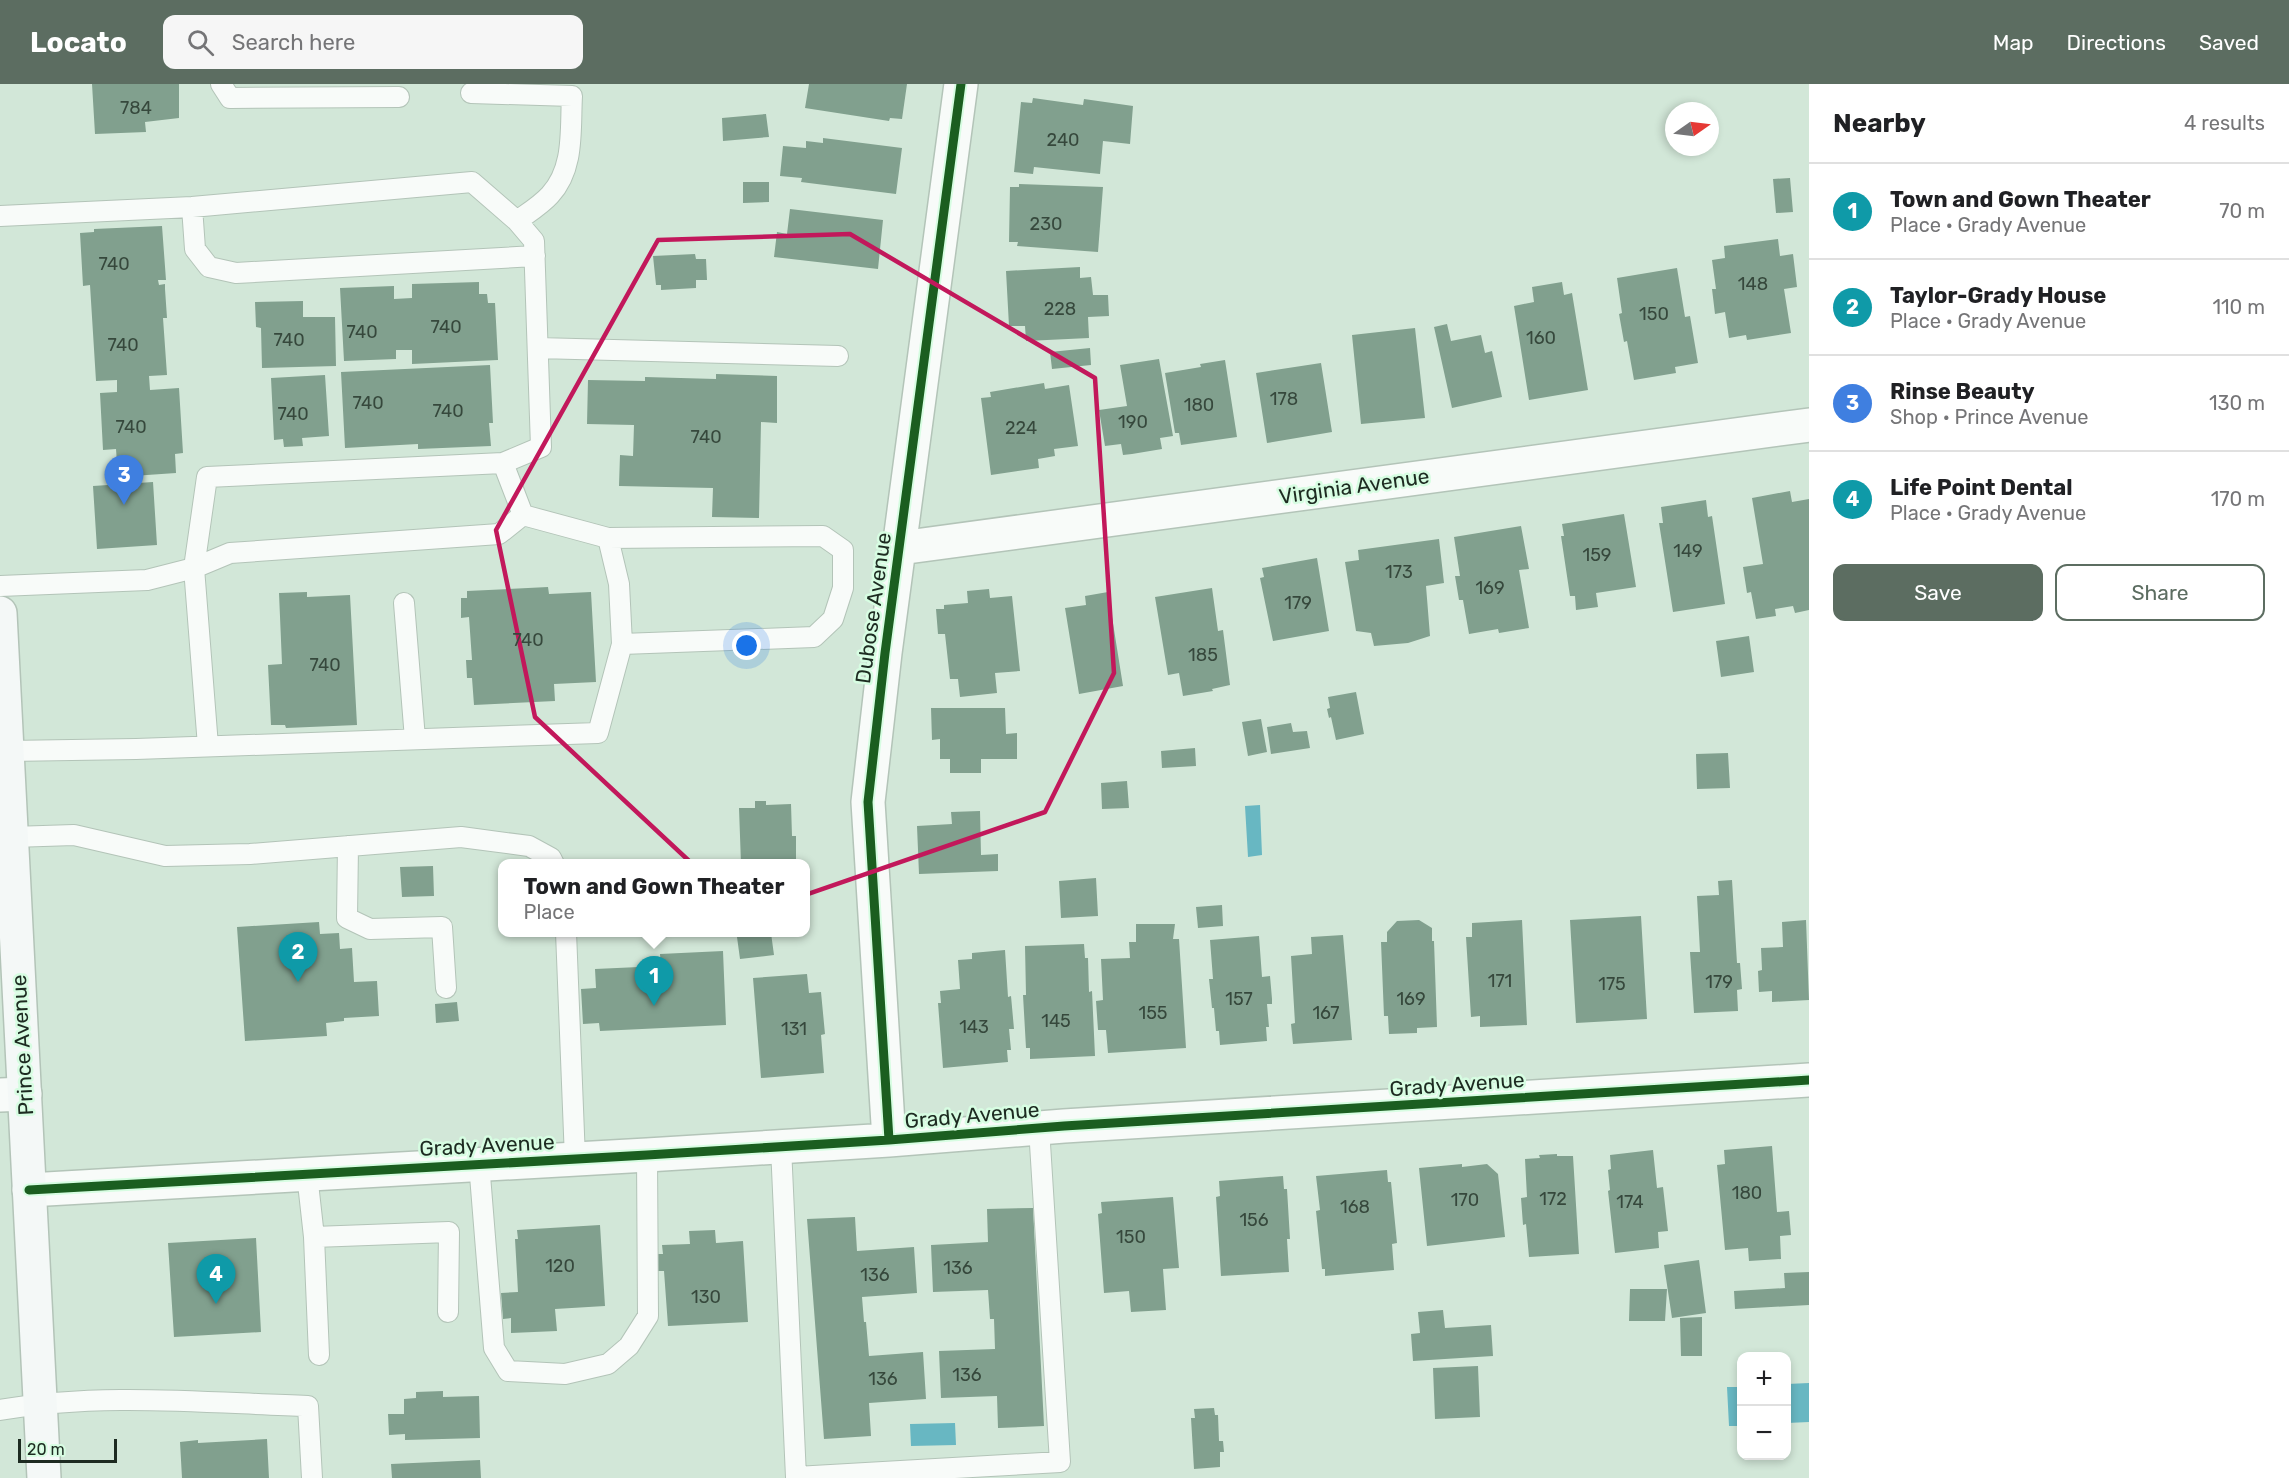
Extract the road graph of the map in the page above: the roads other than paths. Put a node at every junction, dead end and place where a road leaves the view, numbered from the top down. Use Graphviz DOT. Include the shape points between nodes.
graph roads {
  1 [pos="221,84"];
  2 [pos="961,84"];
  3 [pos="471,93"];
  4 [pos="399,97"];
  5 [pos="192,207"];
  6 [pos="0,216"];
  7 [pos="517,221"];
  8 [pos="535,256"];
  9 [pos="538,348"];
  10 [pos="838,356"];
  11 [pos="1809,425"];
  12 [pos="503,463"];
  13 [pos="523,515"];
  14 [pos="608,538"];
  15 [pos="900,548"];
  16 [pos="194,568"];
  17 [pos="0,586"];
  18 [pos="405,603"];
  19 [pos="0,613"];
  20 [pos="622,644"];
  21 [pos="2,681"];
  22 [pos="415,740"];
  23 [pos="208,746"];
  24 [pos="8,752"];
  25 [pos="12,837"];
  26 [pos="348,846"];
  27 [pos="552,859"];
  28 [pos="566,937"];
  29 [pos="446,987"];
  30 [pos="1809,1080"];
  31 [pos="12,1095"];
  32 [pos="1039,1128"];
  33 [pos="889,1140"];
  34 [pos="781,1147"];
  35 [pos="647,1155"];
  36 [pos="575,1159"];
  37 [pos="479,1163"];
  38 [pos="307,1174"];
  39 [pos="29,1190"];
  40 [pos="314,1237"];
  41 [pos="448,1312"];
  42 [pos="319,1355"];
  43 [pos="41,1403"];
  44 [pos="0,1410"];
  45 [pos="44,1478"];
  46 [pos="312,1478"];
  1 -- 4 [label="lane" via="230,98"];
  2 -- 15 [label="street, Dubose Avenue"];
  3 -- 7 [label="lane" via="572,96 570,153 563,177 550,194"];
  5 -- 6 [label="lane"];
  5 -- 7 [label="lane" via="472,182"];
  5 -- 8 [label="lane" via="195,249 209,267 236,273"];
  7 -- 8 [label="lane" via="534,241"];
  8 -- 9 [label="lane"];
  9 -- 10 [label="lane"];
  9 -- 12 [label="lane" via="541,447"];
  11 -- 15 [label="street, Virginia Avenue"];
  12 -- 13 [label="lane"];
  12 -- 16 [label="lane" via="207,477"];
  13 -- 14 [label="lane"];
  13 -- 16 [label="lane" via="499,534 230,553"];
  14 -- 20 [label="lane" via="619,584"];
  14 -- 20 [label="lane" via="823,536 843,550 843,588 833,619 814,637"];
  15 -- 33 [label="street, Dubose Avenue" via="868,802"];
  16 -- 17 [label="lane" via="147,580"];
  16 -- 23 [label="lane"];
  18 -- 22 [label="lane"];
  19 -- 21 [label="main road, Prince Avenue"];
  20 -- 22 [label="lane" via="598,733"];
  21 -- 24 [label="main road, Prince Avenue"];
  22 -- 23 [label="lane"];
  23 -- 24 [label="lane"];
  24 -- 25 [label="main road, Prince Avenue"];
  25 -- 26 [label="lane" via="75,835 165,856"];
  25 -- 31 [label="main road, Prince Avenue"];
  26 -- 27 [label="lane" via="461,837 529,846"];
  26 -- 29 [label="lane" via="347,918 370,929 442,927"];
  28 -- 36 [label="lane"];
  30 -- 32 [label="street, Grady Avenue"];
  31 -- 39 [label="main road, Prince Avenue"];
  32 -- 33 [label="street, Grady Avenue"];
  32 -- 34 [label="lane" via="1060,1462 796,1477"];
  33 -- 34 [label="street, Grady Avenue"];
  34 -- 35 [label="street, Grady Avenue"];
  35 -- 36 [label="street, Grady Avenue"];
  35 -- 37 [label="lane" via="648,1317 629,1346 608,1364 565,1374 508,1371 494,1348"];
  36 -- 37 [label="street, Grady Avenue"];
  37 -- 38 [label="street, Grady Avenue"];
  38 -- 39 [label="street, Grady Avenue"];
  38 -- 40 [label="lane"];
  39 -- 43 [label="main road, Prince Avenue"];
  40 -- 41 [label="lane" via="449,1232"];
  40 -- 42 [label="lane"];
  43 -- 44 [label="lane"];
  43 -- 45 [label="main road, Prince Avenue"];
  43 -- 46 [label="lane" via="102,1400 308,1406"];
}
